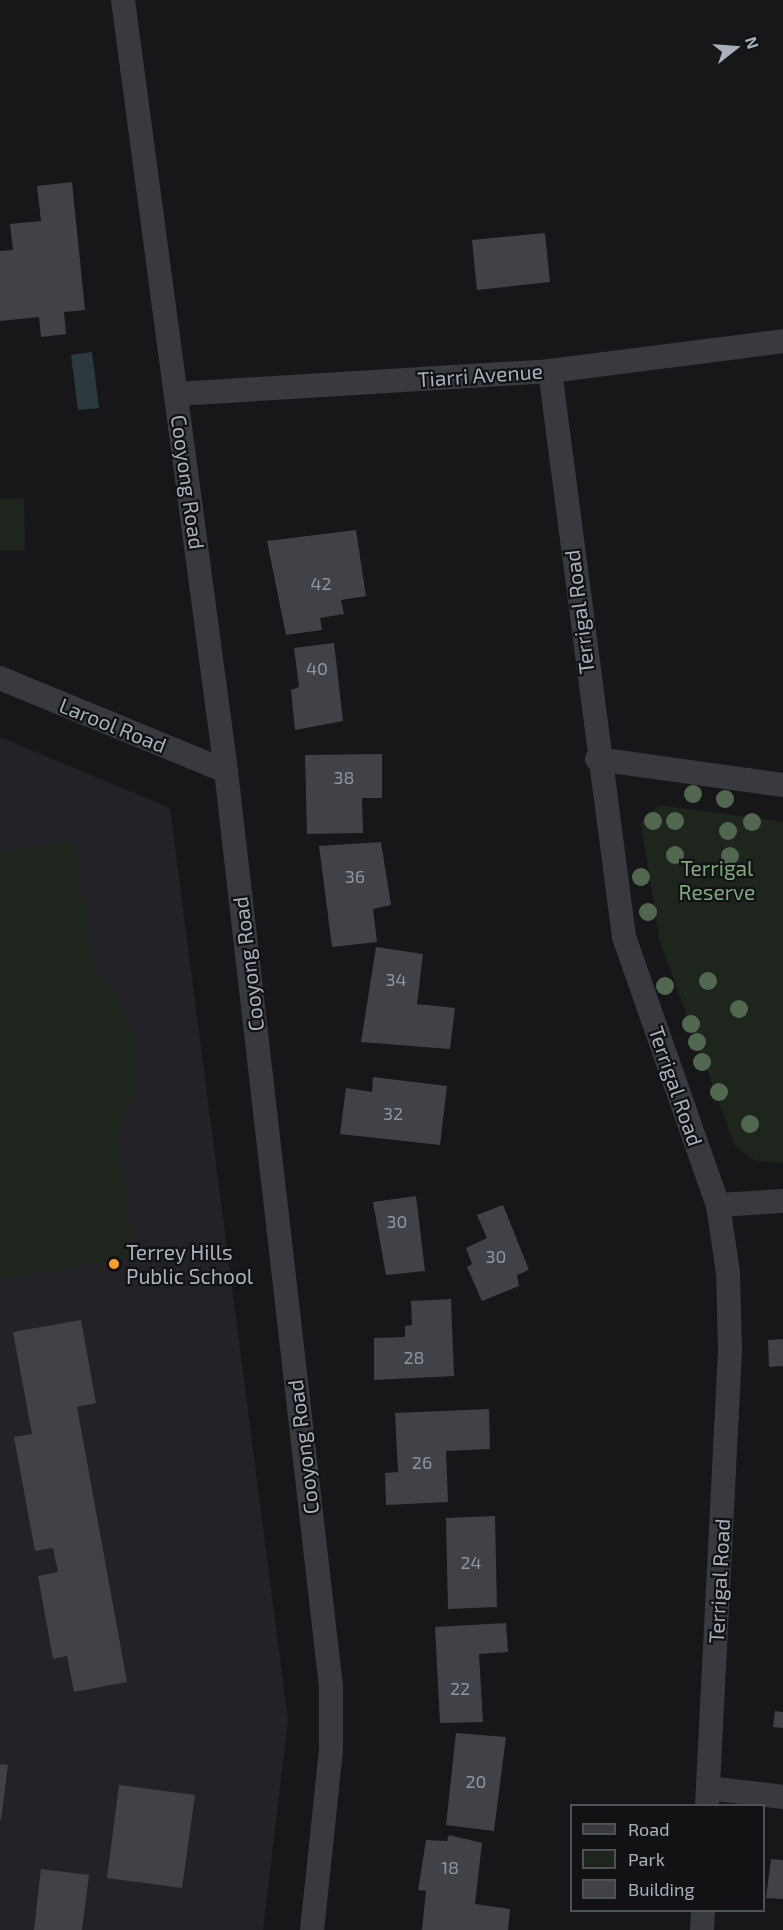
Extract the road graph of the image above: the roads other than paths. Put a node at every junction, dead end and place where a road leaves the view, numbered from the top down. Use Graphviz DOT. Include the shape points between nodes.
graph roads {
  1 [pos="123,0"];
  2 [pos="783,341"];
  3 [pos="550,371"];
  4 [pos="176,394"];
  5 [pos="0,678"];
  6 [pos="597,759"];
  7 [pos="226,771"];
  8 [pos="783,785"];
  9 [pos="783,1201"];
  10 [pos="718,1205"];
  11 [pos="708,1797"];
  12 [pos="783,1797"];
  13 [pos="703,1912"];
  14 [pos="312,1930"];
  15 [pos="702,1930"];
  1 -- 4 [label="street, Cooyong Road"];
  2 -- 3 [label="street, Tiarri Avenue"];
  3 -- 4 [label="street, Tiarri Avenue"];
  3 -- 6 [label="street, Terrigal Road"];
  4 -- 7 [label="street, Cooyong Road"];
  5 -- 7 [label="street, Larool Road"];
  6 -- 8 [label="street"];
  6 -- 10 [label="street, Terrigal Road" via="624,937"];
  7 -- 14 [label="street, Cooyong Road" via="331,1687 331,1750"];
  9 -- 10 [label="street"];
  10 -- 11 [label="street, Terrigal Road" via="728,1273 730,1351"];
  11 -- 12 [label="street"];
  13 -- 15 [label="street"];
}
